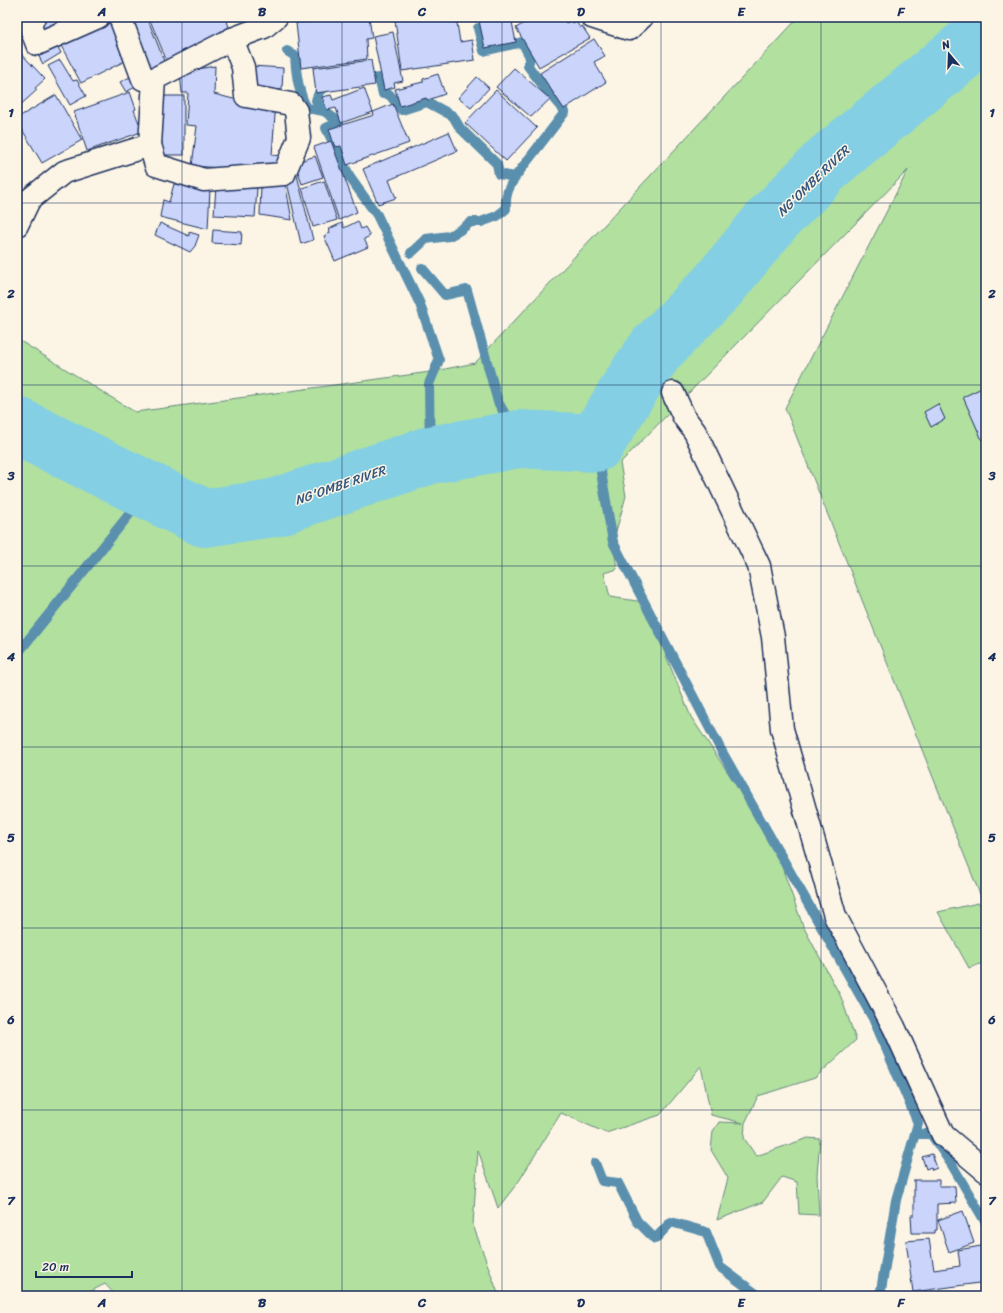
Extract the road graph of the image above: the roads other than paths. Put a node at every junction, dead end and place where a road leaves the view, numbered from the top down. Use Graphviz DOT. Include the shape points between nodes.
graph roads {
  1 [pos="34,17"];
  2 [pos="98,17"];
  3 [pos="120,17"];
  4 [pos="276,17"];
  5 [pos="592,17"];
  6 [pos="642,17"];
  7 [pos="232,39"];
  8 [pos="154,79"];
  9 [pos="150,145"];
  10 [pos="17,224"];
  11 [pos="674,394"];
  12 [pos="986,1171"];
  1 -- 2 [label="street" via="30,26 37,44"];
  3 -- 8 [label="street" via="143,80"];
  4 -- 7 [label="street" via="264,26"];
  5 -- 6 [label="street" via="629,29"];
  7 -- 8 [label="street"];
  7 -- 9 [label="street" via="243,67 246,96 291,104 296,110 299,138 284,174 204,180 156,165"];
  8 -- 9 [label="street"];
  9 -- 10 [label="street" via="64,172 29,200"];
  11 -- 12 [label="street" via="760,566 773,637 782,729 835,916 894,1027 944,1135"];
}
